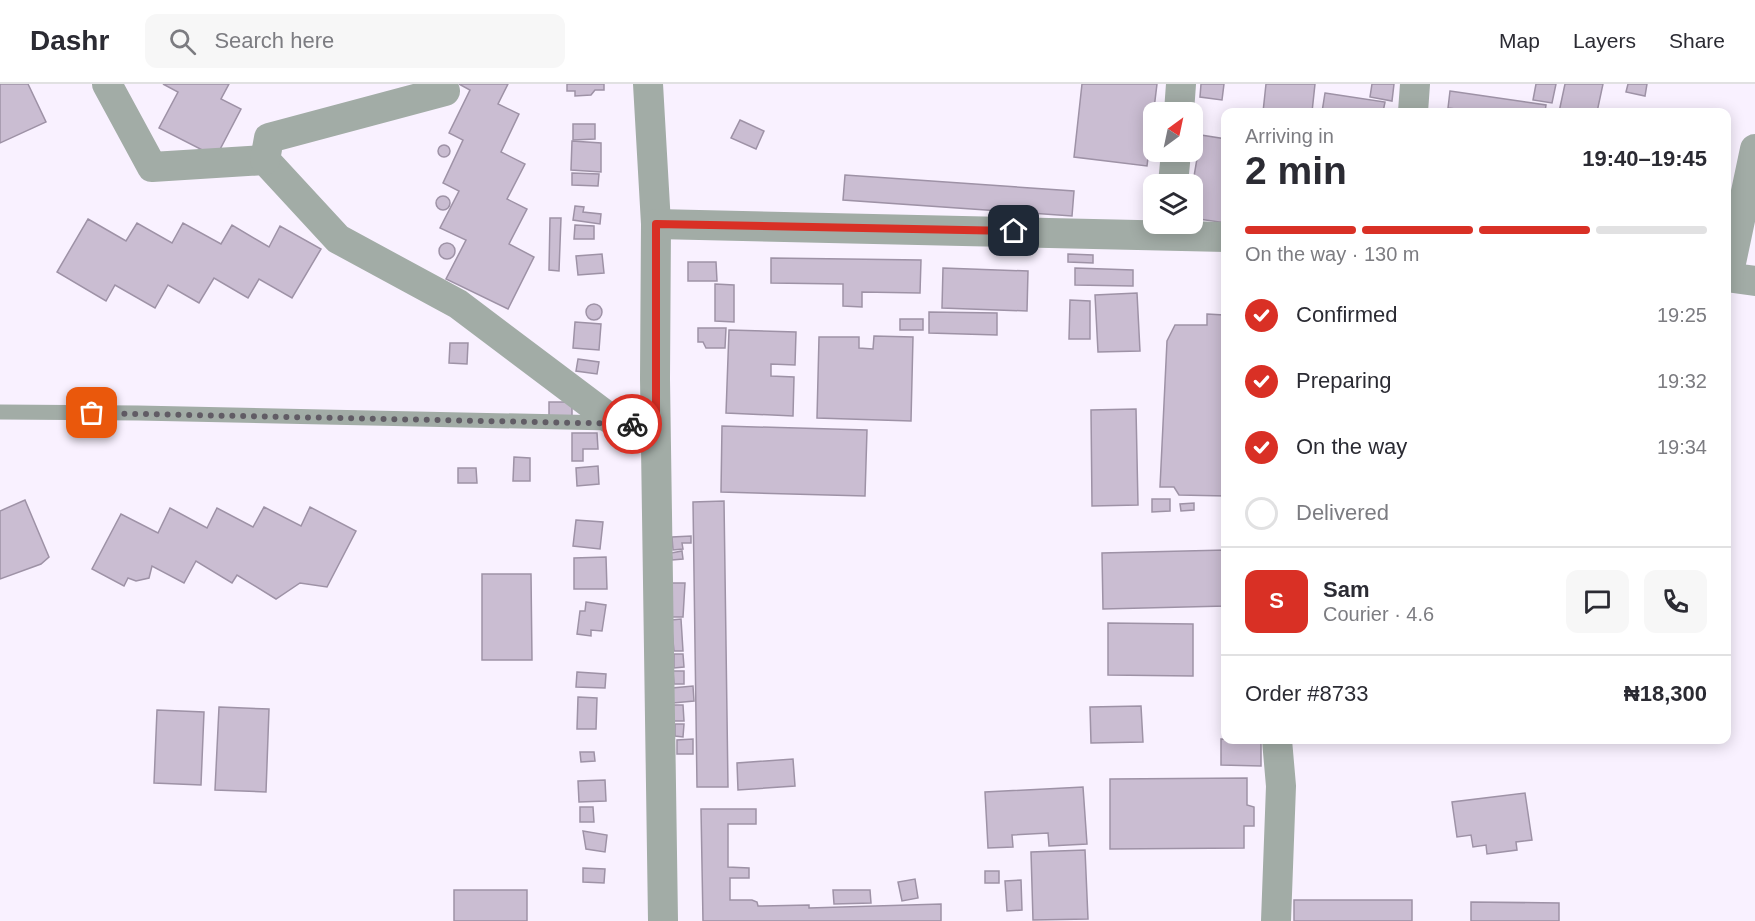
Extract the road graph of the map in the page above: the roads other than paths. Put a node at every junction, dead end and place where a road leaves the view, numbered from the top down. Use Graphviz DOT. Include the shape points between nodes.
graph roads {
  1 [pos="106,84"];
  2 [pos="651,84"];
  3 [pos="1181,84"];
  4 [pos="1415,84"];
  5 [pos="446,91"];
  6 [pos="1180,102"];
  7 [pos="1413,108"];
  8 [pos="1755,149"];
  9 [pos="265,160"];
  10 [pos="656,224"];
  11 [pos="1143,229"];
  12 [pos="1200,234"];
  13 [pos="1221,236"];
  14 [pos="1737,278"];
  15 [pos="0,412"];
  16 [pos="616,423"];
  17 [pos="656,424"];
  18 [pos="1277,744"];
  19 [pos="663,921"];
  20 [pos="1276,921"];
  1 -- 9 [label="street" via="152,167"];
  2 -- 10 [label="street"];
  3 -- 6 [label="street"];
  4 -- 7 [label="street"];
  5 -- 9 [label="street" via="269,138"];
  8 -- 14 [label="street"];
  9 -- 16 [label="street" via="338,239 458,304"];
  10 -- 11 [label="street"];
  10 -- 17 [label="street"];
  12 -- 13 [label="street"];
  15 -- 16 [label="lane"];
  16 -- 17 [label="lane"];
  17 -- 19 [label="street"];
  18 -- 20 [label="street" via="1281,786"];
}
